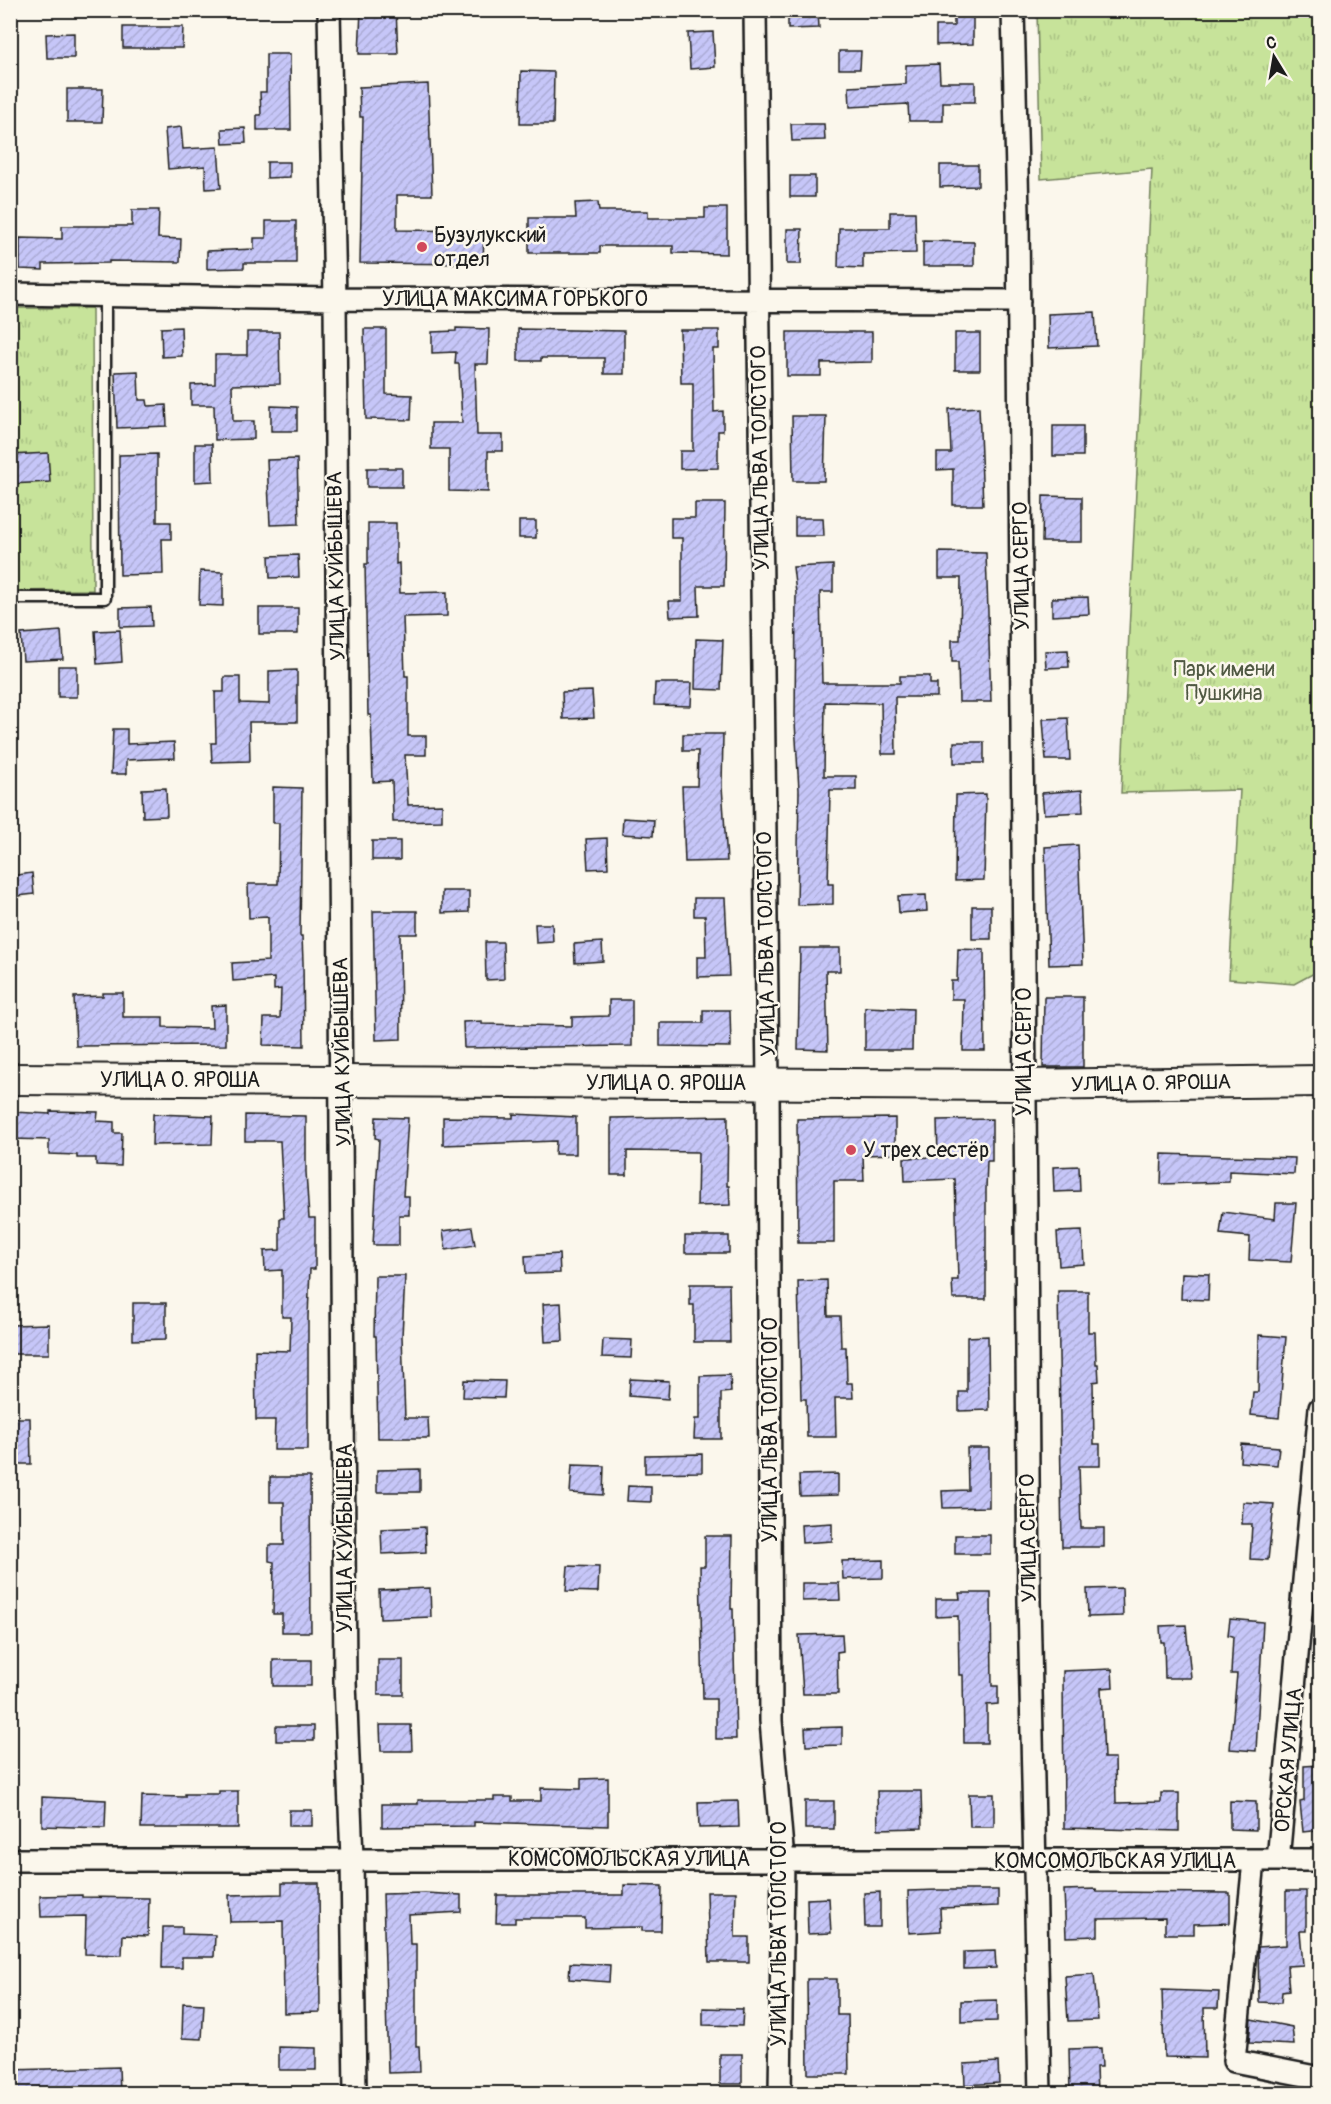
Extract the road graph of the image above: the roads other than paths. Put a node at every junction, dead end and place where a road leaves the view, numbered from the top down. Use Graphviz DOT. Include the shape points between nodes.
graph roads {
  1 [pos="329,10"];
  2 [pos="755,10"];
  3 [pos="1013,10"];
  4 [pos="10,294"];
  5 [pos="105,296"];
  6 [pos="336,299"];
  7 [pos="758,300"];
  8 [pos="1019,301"];
  9 [pos="10,598"];
  10 [pos="10,1079"];
  11 [pos="343,1081"];
  12 [pos="1320,1081"];
  13 [pos="768,1083"];
  14 [pos="1024,1085"];
  15 [pos="1320,1408"];
  16 [pos="352,1858"];
  17 [pos="10,1860"];
  18 [pos="783,1860"];
  19 [pos="1254,1860"];
  20 [pos="1278,1860"];
  21 [pos="1320,1860"];
  22 [pos="1033,1861"];
  23 [pos="1320,2078"];
  24 [pos="355,2094"];
  25 [pos="780,2094"];
  26 [pos="1040,2094"];
  1 -- 6 [label="street, УЛИЦА КУЙБЫШЕВА"];
  2 -- 7 [label="street, УЛИЦА ЛЬВА ТОЛСТОГО"];
  3 -- 8 [label="street, УЛИЦА СЕРГО"];
  4 -- 5 [label="street, УЛИЦА МАКСИМА ГОРЬКОГО"];
  5 -- 6 [label="street, УЛИЦА МАКСИМА ГОРЬКОГО"];
  5 -- 9 [label="lane" via="105,598"];
  6 -- 7 [label="street, УЛИЦА МАКСИМА ГОРЬКОГО"];
  6 -- 11 [label="street, УЛИЦА КУЙБЫШЕВА" via="335,523"];
  7 -- 8 [label="street, УЛИЦА МАКСИМА ГОРЬКОГО"];
  7 -- 13 [label="street, УЛИЦА ЛЬВА ТОЛСТОГО"];
  8 -- 14 [label="street, УЛИЦА СЕРГО"];
  10 -- 11 [label="main road, УЛИЦА О. ЯРОША"];
  11 -- 13 [label="main road, УЛИЦА О. ЯРОША"];
  11 -- 16 [label="street, УЛИЦА КУЙБЫШЕВА" via="345,1682"];
  12 -- 14 [label="main road, УЛИЦА О. ЯРОША"];
  13 -- 14 [label="main road, УЛИЦА О. ЯРОША"];
  13 -- 18 [label="street, УЛИЦА ЛЬВА ТОЛСТОГО" via="771,1721"];
  14 -- 22 [label="street, УЛИЦА СЕРГО"];
  15 -- 20 [label="street, ОРСКАЯ УЛИЦА"];
  16 -- 17 [label="street, КОМСОМОЛЬСКАЯ УЛИЦА"];
  16 -- 18 [label="street, КОМСОМОЛЬСКАЯ УЛИЦА"];
  16 -- 24 [label="street, УЛИЦА КУЙБЫШЕВА"];
  18 -- 22 [label="street, КОМСОМОЛЬСКАЯ УЛИЦА"];
  18 -- 25 [label="street, УЛИЦА ЛЬВА ТОЛСТОГО"];
  19 -- 20 [label="street, КОМСОМОЛЬСКАЯ УЛИЦА"];
  19 -- 22 [label="street, КОМСОМОЛЬСКАЯ УЛИЦА"];
  19 -- 23 [label="street" via="1234,2061"];
  20 -- 21 [label="street, КОМСОМОЛЬСКАЯ УЛИЦА"];
  22 -- 26 [label="street, УЛИЦА СЕРГО"];
}
